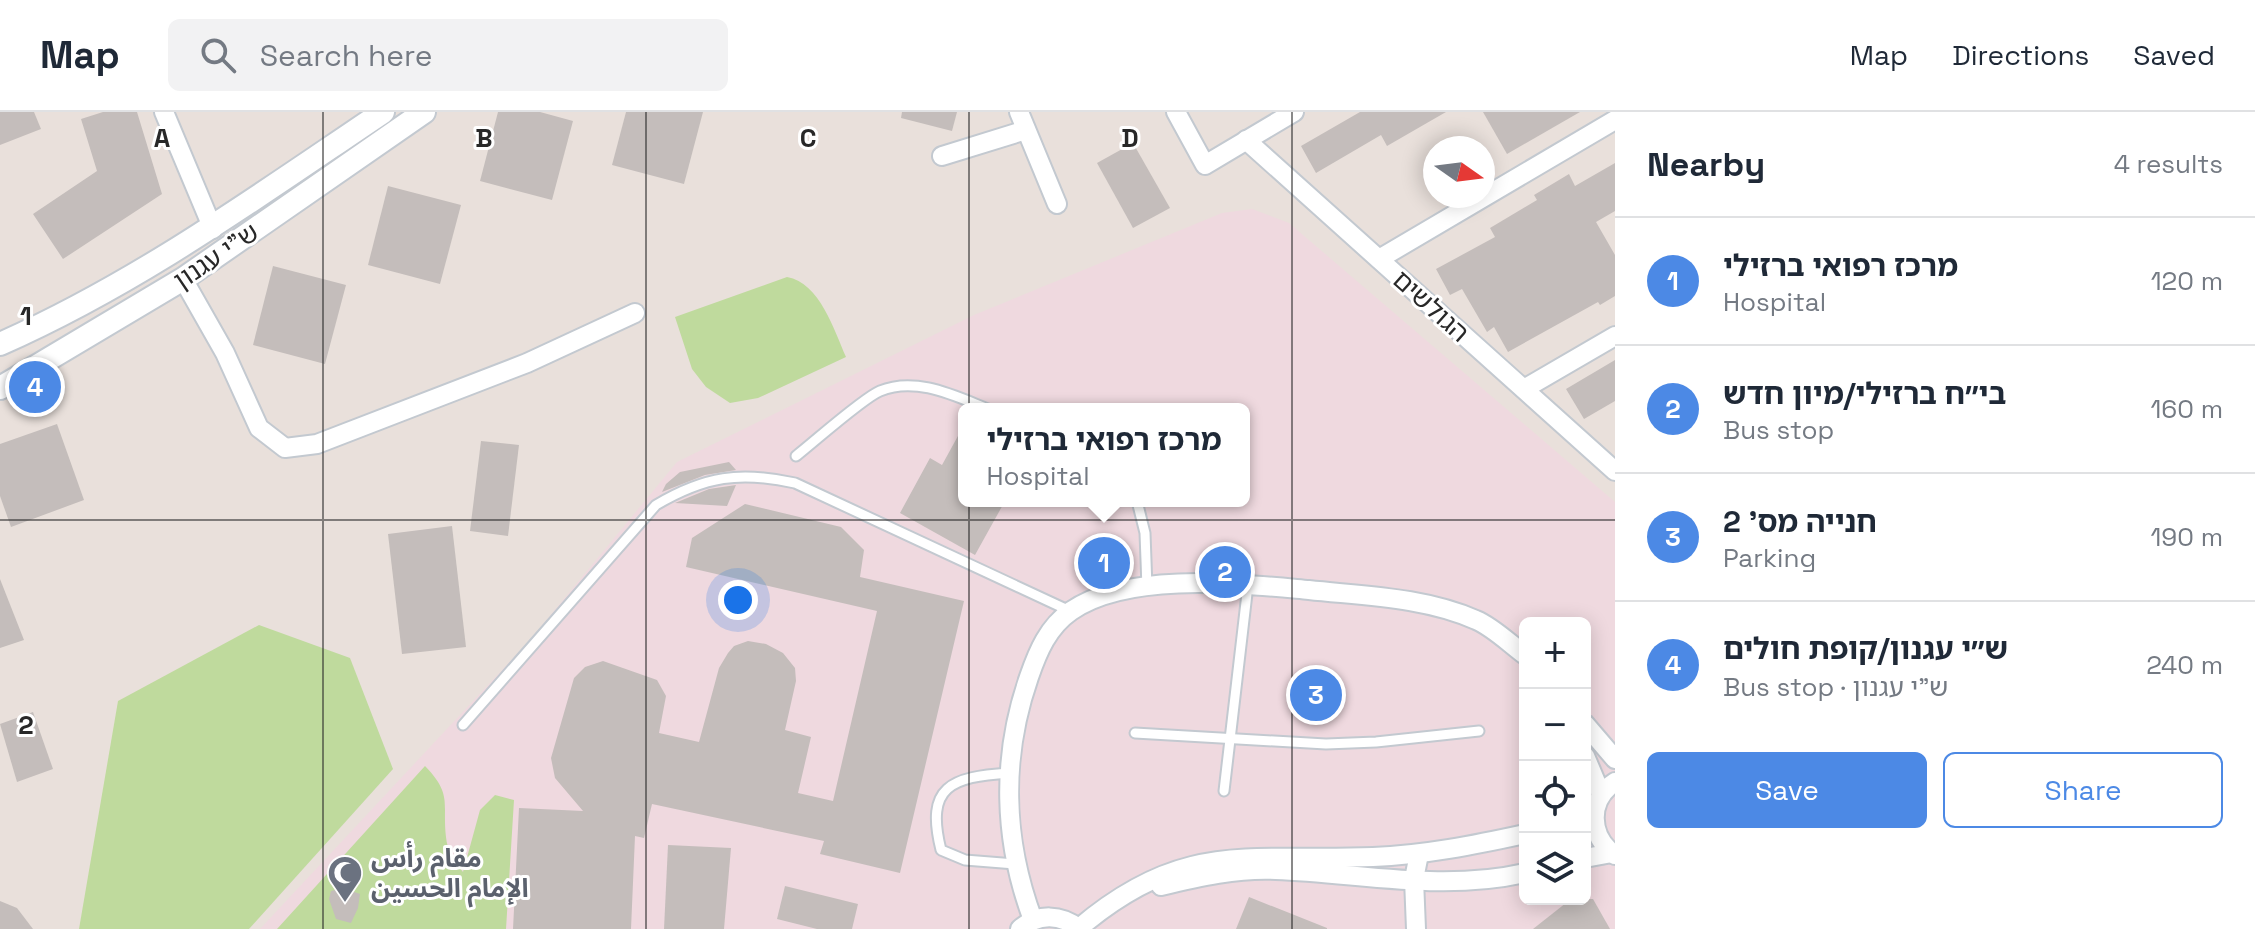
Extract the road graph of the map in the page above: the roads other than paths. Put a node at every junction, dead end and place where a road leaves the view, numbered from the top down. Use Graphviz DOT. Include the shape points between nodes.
graph roads {
  1 [pos="164,112"];
  2 [pos="424,112"];
  3 [pos="1019,112"];
  4 [pos="1176,112"];
  5 [pos="1294,112"];
  6 [pos="369,116"];
  7 [pos="1615,120"];
  8 [pos="1026,130"];
  9 [pos="1246,140"];
  10 [pos="942,156"];
  11 [pos="1057,204"];
  12 [pos="213,229"];
  13 [pos="1379,259"];
  14 [pos="183,279"];
  15 [pos="635,313"];
  16 [pos="1615,336"];
  17 [pos="0,344"];
  18 [pos="0,388"];
  19 [pos="1524,389"];
  20 [pos="973,403"];
  21 [pos="796,456"];
  22 [pos="1615,471"];
  23 [pos="1138,507"];
  24 [pos="1248,585"];
  25 [pos="1147,588"];
  26 [pos="1070,611"];
  27 [pos="1519,651"];
  28 [pos="463,725"];
  29 [pos="1479,731"];
  30 [pos="1591,731"];
  31 [pos="1135,733"];
  32 [pos="1230,739"];
  33 [pos="1615,759"];
  34 [pos="1589,761"];
  35 [pos="1009,773"];
  36 [pos="1608,788"];
  37 [pos="1224,791"];
  38 [pos="1591,817"];
  39 [pos="1591,821"];
  40 [pos="1519,836"];
  41 [pos="1419,854"];
  42 [pos="1613,854"];
  43 [pos="1591,857"];
  44 [pos="1015,864"];
  45 [pos="1519,873"];
  46 [pos="1415,882"];
  47 [pos="1120,896"];
  48 [pos="1027,924"];
  49 [pos="1079,928"];
  50 [pos="1416,929"];
  1 -- 12 [label="street"];
  2 -- 14 [label="street, ש\"י עגנון"];
  3 -- 8 [label="street"];
  4 -- 9 [label="street" via="1205,165"];
  5 -- 9 [label="street"];
  6 -- 12 [label="street, ש\"י עגנון"];
  7 -- 13 [label="street"];
  8 -- 10 [label="street"];
  8 -- 11 [label="street"];
  9 -- 13 [label="street, הגולשים"];
  12 -- 17 [label="street, ש\"י עגנון"];
  13 -- 19 [label="street, הגולשים"];
  14 -- 15 [label="street" via="259,428 285,448 317,444 499,374"];
  14 -- 18 [label="street, ש\"י עגנון"];
  16 -- 19 [label="street"];
  19 -- 22 [label="street, הגולשים"];
  20 -- 21 [label="lane" via="939,389 879,391"];
  23 -- 25 [label="lane"];
  24 -- 25 [label="street" via="1181,582"];
  24 -- 27 [label="street" via="1440,608 1478,621"];
  24 -- 32 [label="lane"];
  25 -- 26 [label="street" via="1102,596"];
  26 -- 28 [label="lane" via="795,483 766,477 716,478 687,486 656,505"];
  26 -- 35 [label="street" via="1048,632 1036,658 1011,737"];
  29 -- 32 [label="lane" via="1364,743"];
  30 -- 33 [label="street"];
  31 -- 32 [label="lane"];
  32 -- 37 [label="lane"];
  34 -- 36 [label="street"];
  35 -- 44 [label="street"];
  35 -- 44 [label="lane" via="974,775 952,783 939,797 934,820 941,850 965,860"];
  36 -- 38 [label="street"];
  39 -- 42 [label="street"];
  40 -- 41 [label="street"];
  41 -- 46 [label="street"];
  41 -- 47 [label="street" via="1206,861 1155,877"];
  42 -- 43 [label="street"];
  44 -- 48 [label="street"];
  45 -- 46 [label="street"];
  46 -- 47 [label="street" via="1245,871"];
  46 -- 50 [label="street"];
  47 -- 49 [label="street"];
  48 -- 49 [label="street" via="1062,918"];
}
